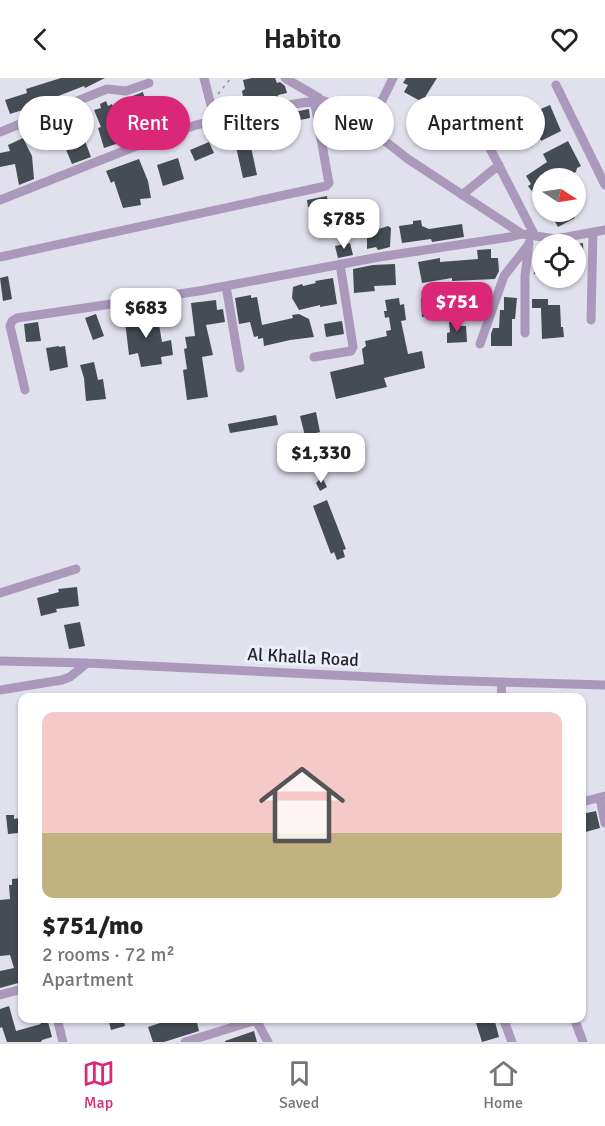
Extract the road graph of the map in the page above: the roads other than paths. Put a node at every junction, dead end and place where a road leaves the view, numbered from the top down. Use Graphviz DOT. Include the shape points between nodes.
graph roads {
  1 [pos="204,78"];
  2 [pos="285,78"];
  3 [pos="393,78"];
  4 [pos="149,83"];
  5 [pos="556,85"];
  6 [pos="209,96"];
  7 [pos="313,96"];
  8 [pos="384,96"];
  9 [pos="202,125"];
  10 [pos="0,132"];
  11 [pos="394,148"];
  12 [pos="324,150"];
  13 [pos="491,150"];
  14 [pos="499,165"];
  15 [pos="605,185"];
  16 [pos="462,195"];
  17 [pos="0,200"];
  18 [pos="605,230"];
  19 [pos="593,232"];
  20 [pos="529,237"];
  21 [pos="0,257"];
  22 [pos="340,264"];
  23 [pos="225,286"];
  24 [pos="591,320"];
  25 [pos="525,333"];
  26 [pos="480,344"];
  27 [pos="314,357"];
  28 [pos="240,368"];
  29 [pos="26,390"];
  30 [pos="76,569"];
  31 [pos="0,593"];
  32 [pos="0,661"];
  33 [pos="87,663"];
  34 [pos="501,682"];
  35 [pos="605,685"];
  36 [pos="0,690"];
  37 [pos="502,693"];
  38 [pos="602,797"];
  39 [pos="586,801"];
  40 [pos="605,823"];
  41 [pos="18,989"];
  42 [pos="0,994"];
  43 [pos="58,1023"];
  44 [pos="244,1023"];
  45 [pos="259,1023"];
  46 [pos="505,1023"];
  47 [pos="576,1023"];
  48 [pos="63,1042"];
  49 [pos="185,1042"];
  50 [pos="267,1042"];
  51 [pos="512,1042"];
  52 [pos="584,1042"];
  1 -- 6 [label="street"];
  2 -- 7 [label="street"];
  3 -- 8 [label="street"];
  4 -- 10 [label="street" via="126,91 107,89"];
  5 -- 15 [label="street"];
  9 -- 17 [label="street" via="154,139"];
  11 -- 16 [label="street"];
  12 -- 21 [label="street" via="329,183 326,186"];
  13 -- 14 [label="street"];
  14 -- 16 [label="street"];
  14 -- 20 [label="street"];
  16 -- 20 [label="street"];
  18 -- 19 [label="street"];
  19 -- 20 [label="street" via="556,239"];
  19 -- 24 [label="street"];
  20 -- 22 [label="street"];
  20 -- 25 [label="street"];
  20 -- 26 [label="street" via="504,276"];
  22 -- 23 [label="street"];
  22 -- 27 [label="street" via="353,347 351,351"];
  23 -- 28 [label="street"];
  23 -- 29 [label="street" via="17,318 10,326"];
  30 -- 31 [label="street"];
  32 -- 33 [label="street, Al Khalla Road"];
  33 -- 34 [label="street, Al Khalla Road"];
  33 -- 36 [label="street" via="62,680"];
  34 -- 35 [label="street, Al Khalla Road"];
  34 -- 37 [label="street"];
  38 -- 39 [label="street"];
  38 -- 40 [label="street"];
  41 -- 42 [label="street"];
  43 -- 48 [label="street"];
  44 -- 49 [label="street"];
  45 -- 50 [label="street"];
  46 -- 51 [label="street"];
  47 -- 52 [label="street"];
}
